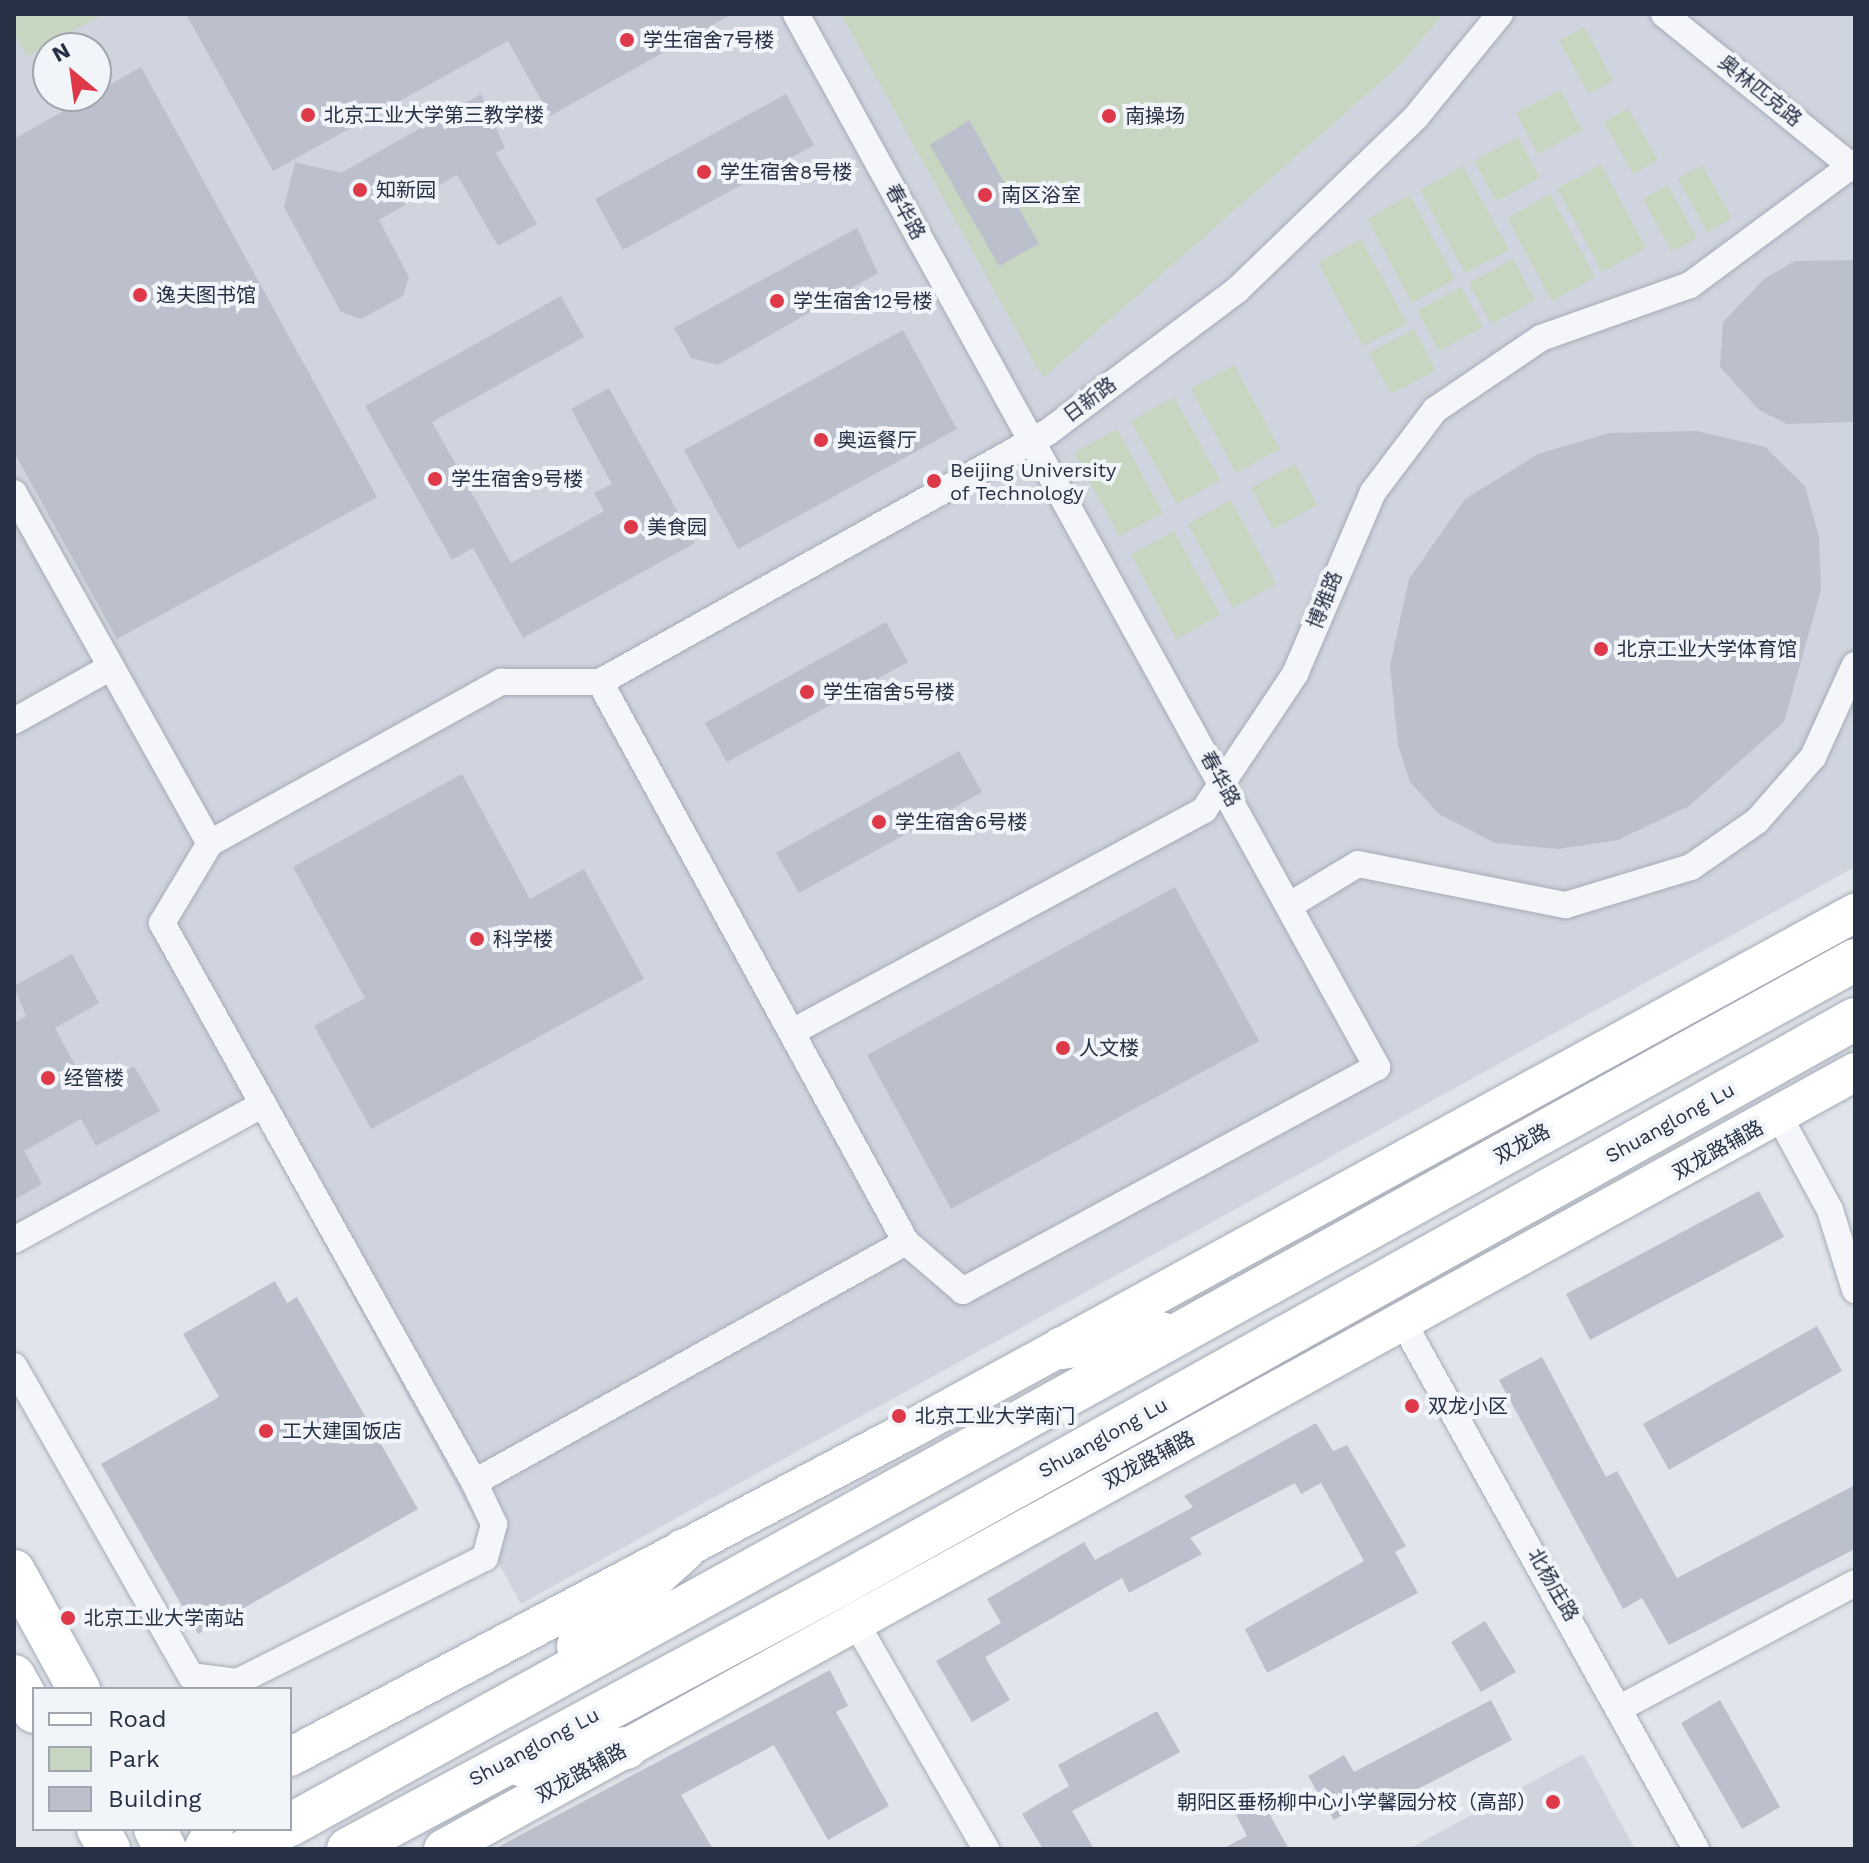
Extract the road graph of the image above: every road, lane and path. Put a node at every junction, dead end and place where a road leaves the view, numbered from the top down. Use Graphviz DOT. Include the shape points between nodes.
graph roads {
  1 [pos="796,14"];
  2 [pos="1500,14"];
  3 [pos="1664,14"];
  4 [pos="1853,166"];
  5 [pos="1031,441"];
  6 [pos="14,493"];
  7 [pos="1855,665"];
  8 [pos="111,667"];
  9 [pos="600,682"];
  10 [pos="14,721"];
  11 [pos="1222,782"];
  12 [pos="210,843"];
  13 [pos="1290,905"];
  14 [pos="1855,913"];
  15 [pos="1855,960"];
  16 [pos="1855,1019"];
  17 [pos="794,1031"];
  18 [pos="1855,1072"];
  19 [pos="263,1104"];
  20 [pos="1779,1116"];
  21 [pos="14,1240"];
  22 [pos="906,1242"];
  23 [pos="1855,1290"];
  24 [pos="1404,1324"];
  25 [pos="1190,1329"];
  26 [pos="1062,1348"];
  27 [pos="14,1366"];
  28 [pos="474,1482"];
  29 [pos="684,1550"];
  30 [pos="14,1571"];
  31 [pos="1855,1583"];
  32 [pos="856,1623"];
  33 [pos="14,1676"];
  34 [pos="78,1687"];
  35 [pos="526,1693"];
  36 [pos="1622,1707"];
  37 [pos="32,1708"];
  38 [pos="626,1748"];
  39 [pos="292,1756"];
  40 [pos="486,1772"];
  41 [pos="292,1824"];
  42 [pos="99,1831"];
  43 [pos="156,1831"];
  44 [pos="213,1831"];
  45 [pos="278,1831"];
  46 [pos="109,1849"];
  47 [pos="165,1849"];
  48 [pos="203,1849"];
  49 [pos="247,1849"];
  50 [pos="348,1849"];
  51 [pos="443,1849"];
  52 [pos="986,1849"];
  53 [pos="1696,1849"];
  1 -- 5 [label="street, 春华路"];
  2 -- 5 [label="street, 日新路" via="1416,117 1237,290"];
  3 -- 4 [label="street, 奥林匹克路"];
  4 -- 11 [label="street, 博雅路" via="1690,285 1541,338 1425,420 1353,530 1288,688"];
  5 -- 9 [label="street, 日新路"];
  5 -- 11 [label="street, 春华路"];
  6 -- 8 [label="street"];
  7 -- 13 [label="street" via="1813,757 1757,821 1691,867 1566,905 1358,864"];
  8 -- 10 [label="street"];
  8 -- 12 [label="street"];
  9 -- 12 [label="street" via="501,682"];
  9 -- 17 [label="street"];
  11 -- 13 [label="street, 春华路"];
  11 -- 17 [label="street, 博雅路" via="1204,810"];
  12 -- 19 [label="street" via="162,923"];
  13 -- 22 [label="street, 春华路" via="1377,1067 963,1291"];
  14 -- 26 [label="main road"];
  15 -- 25 [label="main road, 双龙路"];
  16 -- 40 [label="main road, Shuanglong Lu" via="838,1586"];
  17 -- 22 [label="street"];
  18 -- 20 [label="main road, 双龙路辅路"];
  19 -- 21 [label="street"];
  19 -- 28 [label="street"];
  20 -- 23 [label="street" via="1830,1210"];
  20 -- 24 [label="main road, 双龙路辅路"];
  22 -- 28 [label="street"];
  24 -- 32 [label="main road, 双龙路辅路"];
  24 -- 36 [label="street, 北杨庄路"];
  25 -- 26 [label="main road"];
  25 -- 35 [label="main road"];
  26 -- 29 [label="main road"];
  27 -- 28 [label="street" via="191,1676 237,1682 485,1558 494,1524"];
  29 -- 35 [label="main road"];
  29 -- 39 [label="main road"];
  30 -- 34 [label="main road"];
  31 -- 36 [label="street"];
  32 -- 38 [label="main road, 双龙路辅路"];
  32 -- 52 [label="street"];
  33 -- 37 [label="main road"];
  35 -- 41 [label="main road"];
  36 -- 53 [label="street, 北杨庄路"];
  38 -- 40 [label="main road"];
  38 -- 51 [label="main road, 双龙路辅路"];
  40 -- 50 [label="main road, Shuanglong Lu"];
  42 -- 46 [label="main road"];
  43 -- 47 [label="main road"];
  44 -- 48 [label="main road"];
  45 -- 49 [label="main road"];
}
